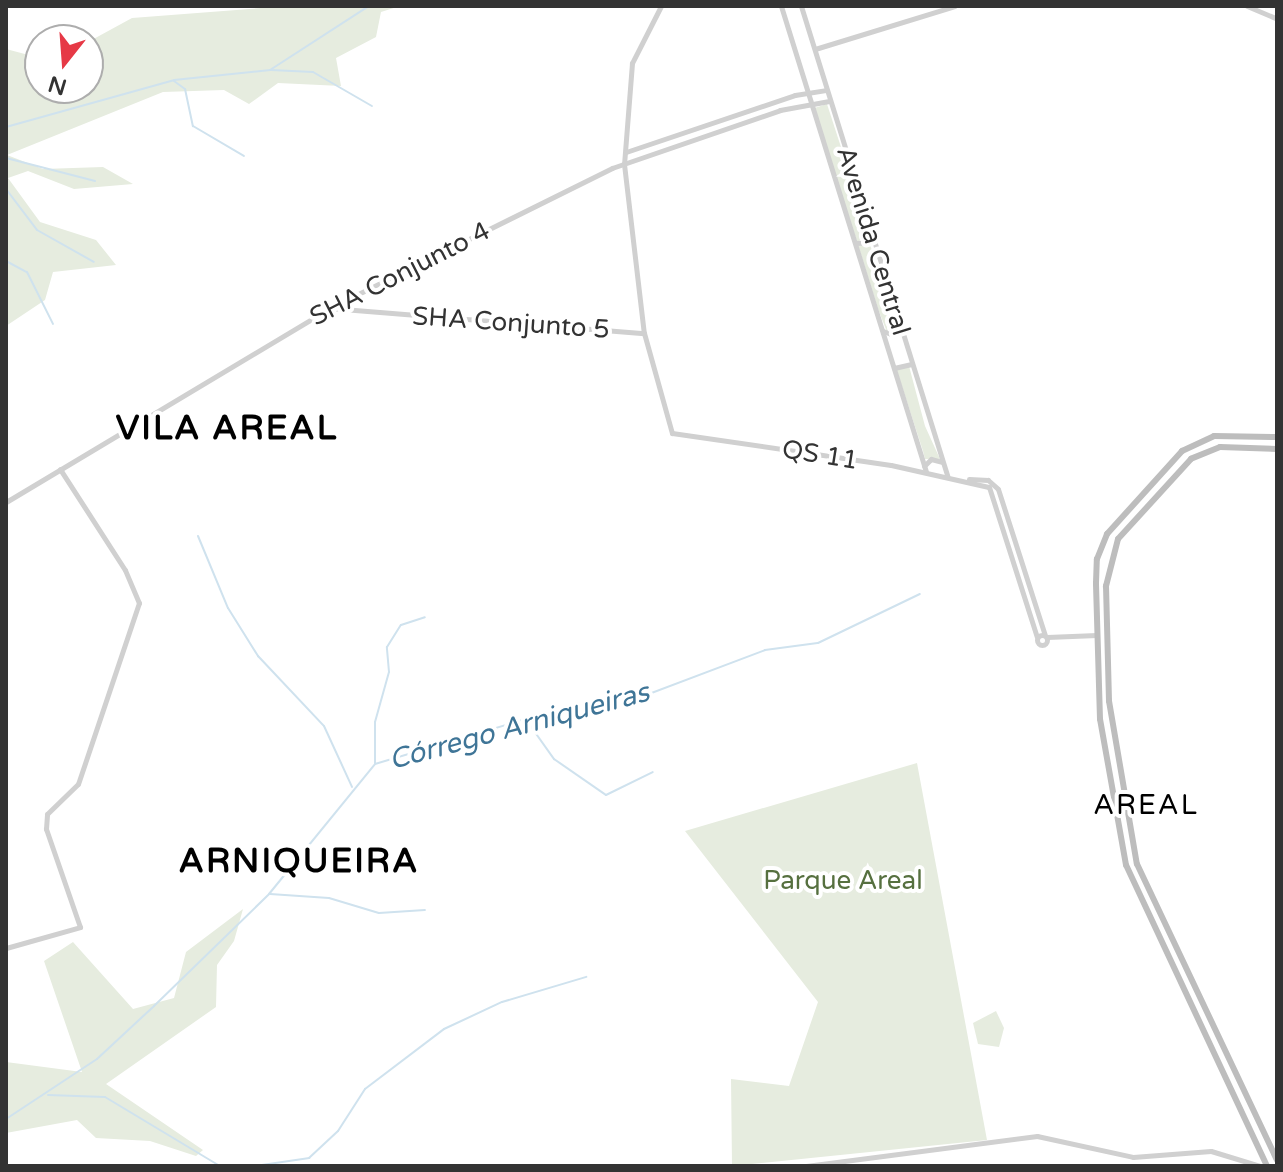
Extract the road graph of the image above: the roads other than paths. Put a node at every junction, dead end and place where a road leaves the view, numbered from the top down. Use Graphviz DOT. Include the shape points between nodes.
graph roads {
  1 [pos="661,6"];
  2 [pos="781,6"];
  3 [pos="801,6"];
  4 [pos="955,6"];
  5 [pos="1247,6"];
  6 [pos="1277,19"];
  7 [pos="814,49"];
  8 [pos="826,90"];
  9 [pos="807,92"];
  10 [pos="795,95"];
  11 [pos="829,101"];
  12 [pos="811,104"];
  13 [pos="799,105"];
  14 [pos="678,132"];
  15 [pos="668,136"];
  16 [pos="625,140"];
  17 [pos="681,142"];
  18 [pos="670,145"];
  19 [pos="634,147"];
  20 [pos="624,155"];
  21 [pos="631,159"];
  22 [pos="624,164"];
  23 [pos="612,168"];
  24 [pos="856,243"];
  25 [pos="874,243"];
  26 [pos="345,300"];
  27 [pos="330,308"];
  28 [pos="346,310"];
  29 [pos="900,327"];
  30 [pos="882,330"];
  31 [pos="644,333"];
  32 [pos="912,364"];
  33 [pos="894,368"];
  34 [pos="1277,437"];
  35 [pos="1199,441"];
  36 [pos="1277,449"];
  37 [pos="1202,452"];
  38 [pos="943,462"];
  39 [pos="1165,468"];
  40 [pos="60,469"];
  41 [pos="925,469"];
  42 [pos="947,476"];
  43 [pos="1174,477"];
  44 [pos="992,485"];
  45 [pos="6,502"];
  46 [pos="1097,635"];
  47 [pos="1046,638"];
  48 [pos="1098,672"];
  49 [pos="1109,673"];
  50 [pos="1098,682"];
  51 [pos="1109,685"];
  52 [pos="1113,798"];
  53 [pos="1125,799"];
  54 [pos="1127,811"];
  55 [pos="1116,813"];
  56 [pos="6,948"];
  57 [pos="1193,976"];
  58 [pos="1182,981"];
  59 [pos="1201,995"];
  60 [pos="1190,999"];
  61 [pos="1262,1125"];
  62 [pos="1252,1128"];
  63 [pos="1277,1160"];
  64 [pos="823,1165"];
  65 [pos="1263,1165"];
  66 [pos="806,1166"];
  1 -- 16 [label="street" via="632,63"];
  2 -- 9 [label="street, Avenida Central"];
  3 -- 7 [label="street, Avenida Central"];
  4 -- 7 [label="street"];
  5 -- 6 [label="street"];
  7 -- 8 [label="street, Avenida Central"];
  8 -- 9 [label="street"];
  8 -- 11 [label="street, Avenida Central"];
  9 -- 10 [label="street"];
  9 -- 12 [label="street, Avenida Central"];
  10 -- 13 [label="street"];
  10 -- 14 [label="street"];
  11 -- 12 [label="street, SHA Conjunto 4"];
  11 -- 25 [label="street, Avenida Central"];
  12 -- 13 [label="street, SHA Conjunto 4"];
  12 -- 24 [label="street, Avenida Central"];
  13 -- 17 [label="street, SHA Conjunto 4"];
  14 -- 15 [label="street"];
  14 -- 17 [label="street"];
  15 -- 18 [label="street"];
  15 -- 19 [label="street"];
  16 -- 19 [label="street"];
  16 -- 20 [label="street"];
  17 -- 18 [label="street, SHA Conjunto 4"];
  18 -- 21 [label="street, SHA Conjunto 4"];
  19 -- 20 [label="street, SHA Conjunto 4"];
  20 -- 21 [label="street"];
  20 -- 22 [label="street"];
  20 -- 23 [label="street, SHA Conjunto 4"];
  21 -- 22 [label="street, SHA Conjunto 4"];
  22 -- 23 [label="street, SHA Conjunto 4"];
  22 -- 31 [label="street"];
  23 -- 26 [label="street, SHA Conjunto 4"];
  24 -- 25 [label="street"];
  24 -- 30 [label="street, Avenida Central"];
  25 -- 29 [label="street, Avenida Central"];
  26 -- 27 [label="street, SHA Conjunto 4"];
  26 -- 28 [label="street"];
  27 -- 28 [label="street, SHA Conjunto 5"];
  27 -- 40 [label="street, SHA Conjunto 4"];
  28 -- 31 [label="street, SHA Conjunto 5"];
  29 -- 30 [label="street" via="891,334"];
  29 -- 32 [label="street, Avenida Central"];
  30 -- 33 [label="street, Avenida Central"];
  31 -- 41 [label="street, QS 11" via="672,433"];
  32 -- 33 [label="street"];
  32 -- 38 [label="street, Avenida Central"];
  33 -- 41 [label="street, Avenida Central"];
  34 -- 35 [label="main road" via="1225,435"];
  35 -- 37 [label="main road"];
  35 -- 39 [label="main road"];
  36 -- 37 [label="main road"];
  37 -- 43 [label="main road"];
  38 -- 41 [label="street" via="931,459"];
  38 -- 42 [label="street, Avenida Central"];
  39 -- 43 [label="main road"];
  39 -- 46 [label="main road" via="1102,544 1096,566"];
  40 -- 45 [label="street, SHA Conjunto 4"];
  40 -- 56 [label="street" via="125,570 139,603 78,784 47,814 46,829 80,927"];
  41 -- 42 [label="street, QS 11"];
  42 -- 44 [label="street, QS 11"];
  43 -- 49 [label="main road" via="1111,555 1106,586"];
  44 -- 47 [label="street"];
  44 -- 47 [label="street" via="1037,637"];
  46 -- 47 [label="street"];
  46 -- 48 [label="main road"];
  48 -- 49 [label="main road"];
  48 -- 50 [label="main road"];
  49 -- 51 [label="main road"];
  50 -- 51 [label="main road"];
  50 -- 52 [label="main road"];
  51 -- 53 [label="main road"];
  52 -- 53 [label="main road"];
  52 -- 55 [label="main road"];
  53 -- 54 [label="main road"];
  54 -- 55 [label="main road"];
  54 -- 57 [label="main road" via="1140,873"];
  55 -- 58 [label="main road" via="1128,871"];
  57 -- 58 [label="main road"];
  57 -- 59 [label="main road"];
  58 -- 60 [label="main road"];
  59 -- 60 [label="main road"];
  59 -- 61 [label="main road"];
  60 -- 62 [label="main road"];
  61 -- 62 [label="main road"];
  61 -- 63 [label="main road"];
  62 -- 65 [label="main road"];
  64 -- 65 [label="street" via="1037,1136 1133,1157 1211,1151"];
  64 -- 66 [label="street"];
}
